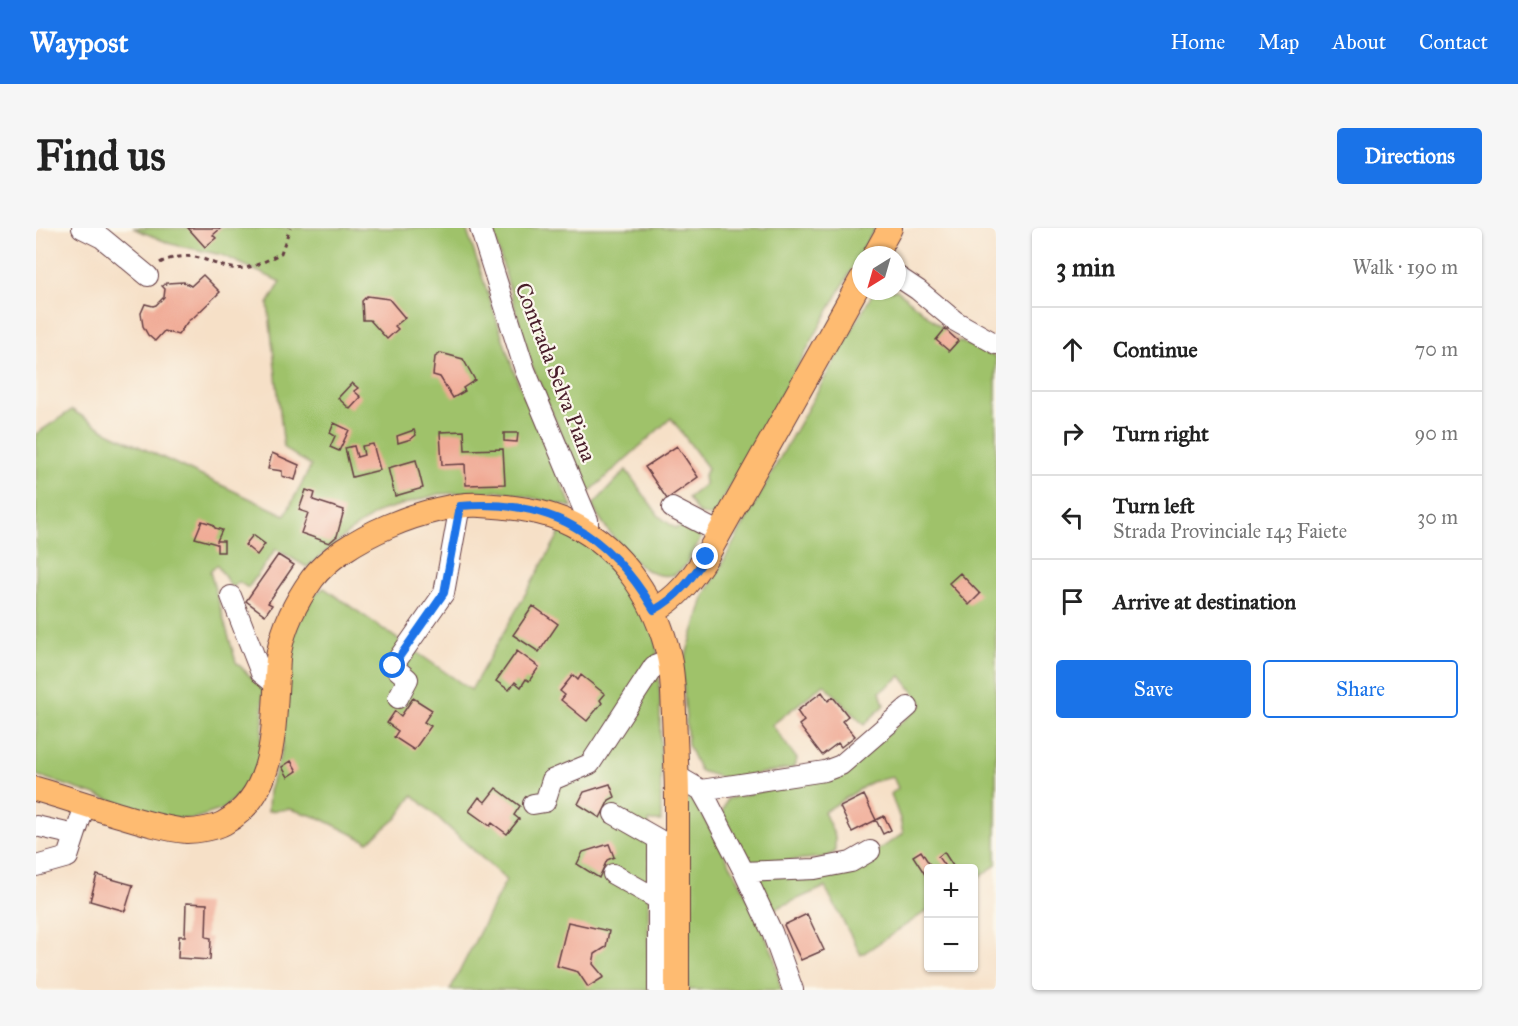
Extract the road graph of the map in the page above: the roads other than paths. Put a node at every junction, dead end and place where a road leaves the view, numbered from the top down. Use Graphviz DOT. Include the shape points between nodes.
graph roads {
  1 [pos="82,228"];
  2 [pos="480,228"];
  3 [pos="890,228"];
  4 [pos="880,246"];
  5 [pos="148,276"];
  6 [pos="906,282"];
  7 [pos="852,296"];
  8 [pos="996,344"];
  9 [pos="460,506"];
  10 [pos="672,508"];
  11 [pos="585,532"];
  12 [pos="720,532"];
  13 [pos="231,596"];
  14 [pos="654,610"];
  15 [pos="670,660"];
  16 [pos="276,685"];
  17 [pos="398,698"];
  18 [pos="908,707"];
  19 [pos="677,776"];
  20 [pos="36,789"];
  21 [pos="701,790"];
  22 [pos="533,804"];
  23 [pos="85,805"];
  24 [pos="614,814"];
  25 [pos="36,826"];
  26 [pos="75,835"];
  27 [pos="870,851"];
  28 [pos="36,866"];
  29 [pos="744,872"];
  30 [pos="613,874"];
  31 [pos="658,900"];
  32 [pos="668,940"];
  33 [pos="658,990"];
  34 [pos="677,990"];
  35 [pos="793,990"];
  1 -- 5 [label="street" via="102,237"];
  2 -- 11 [label="street, Contrada Selva Piana" via="525,370 588,519"];
  3 -- 4 [label="main road"];
  6 -- 8 [label="street" via="955,321"];
  7 -- 12 [label="main road"];
  9 -- 11 [label="main road" via="475,504 535,512"];
  9 -- 16 [label="main road" via="389,525 340,553 315,575 296,603 279,652"];
  9 -- 17 [label="street" via="444,593 393,666 408,679"];
  10 -- 12 [label="street"];
  11 -- 14 [label="main road" via="619,560"];
  12 -- 14 [label="main road" via="690,580"];
  13 -- 16 [label="street" via="261,673"];
  14 -- 15 [label="main road"];
  15 -- 19 [label="main road"];
  15 -- 22 [label="street" via="654,666 590,764 552,780 545,802"];
  16 -- 23 [label="main road" via="270,761 259,790 241,811 221,825 181,830"];
  18 -- 21 [label="street" via="841,765 825,771"];
  19 -- 21 [label="street"];
  19 -- 32 [label="main road"];
  20 -- 23 [label="main road"];
  21 -- 29 [label="street"];
  23 -- 26 [label="street"];
  24 -- 31 [label="street" via="658,839"];
  25 -- 26 [label="street"];
  26 -- 28 [label="street" via="68,857"];
  27 -- 29 [label="street" via="851,862 815,869"];
  29 -- 35 [label="street"];
  30 -- 31 [label="street"];
  31 -- 32 [label="street"];
  32 -- 33 [label="street"];
  32 -- 34 [label="main road"];
}
